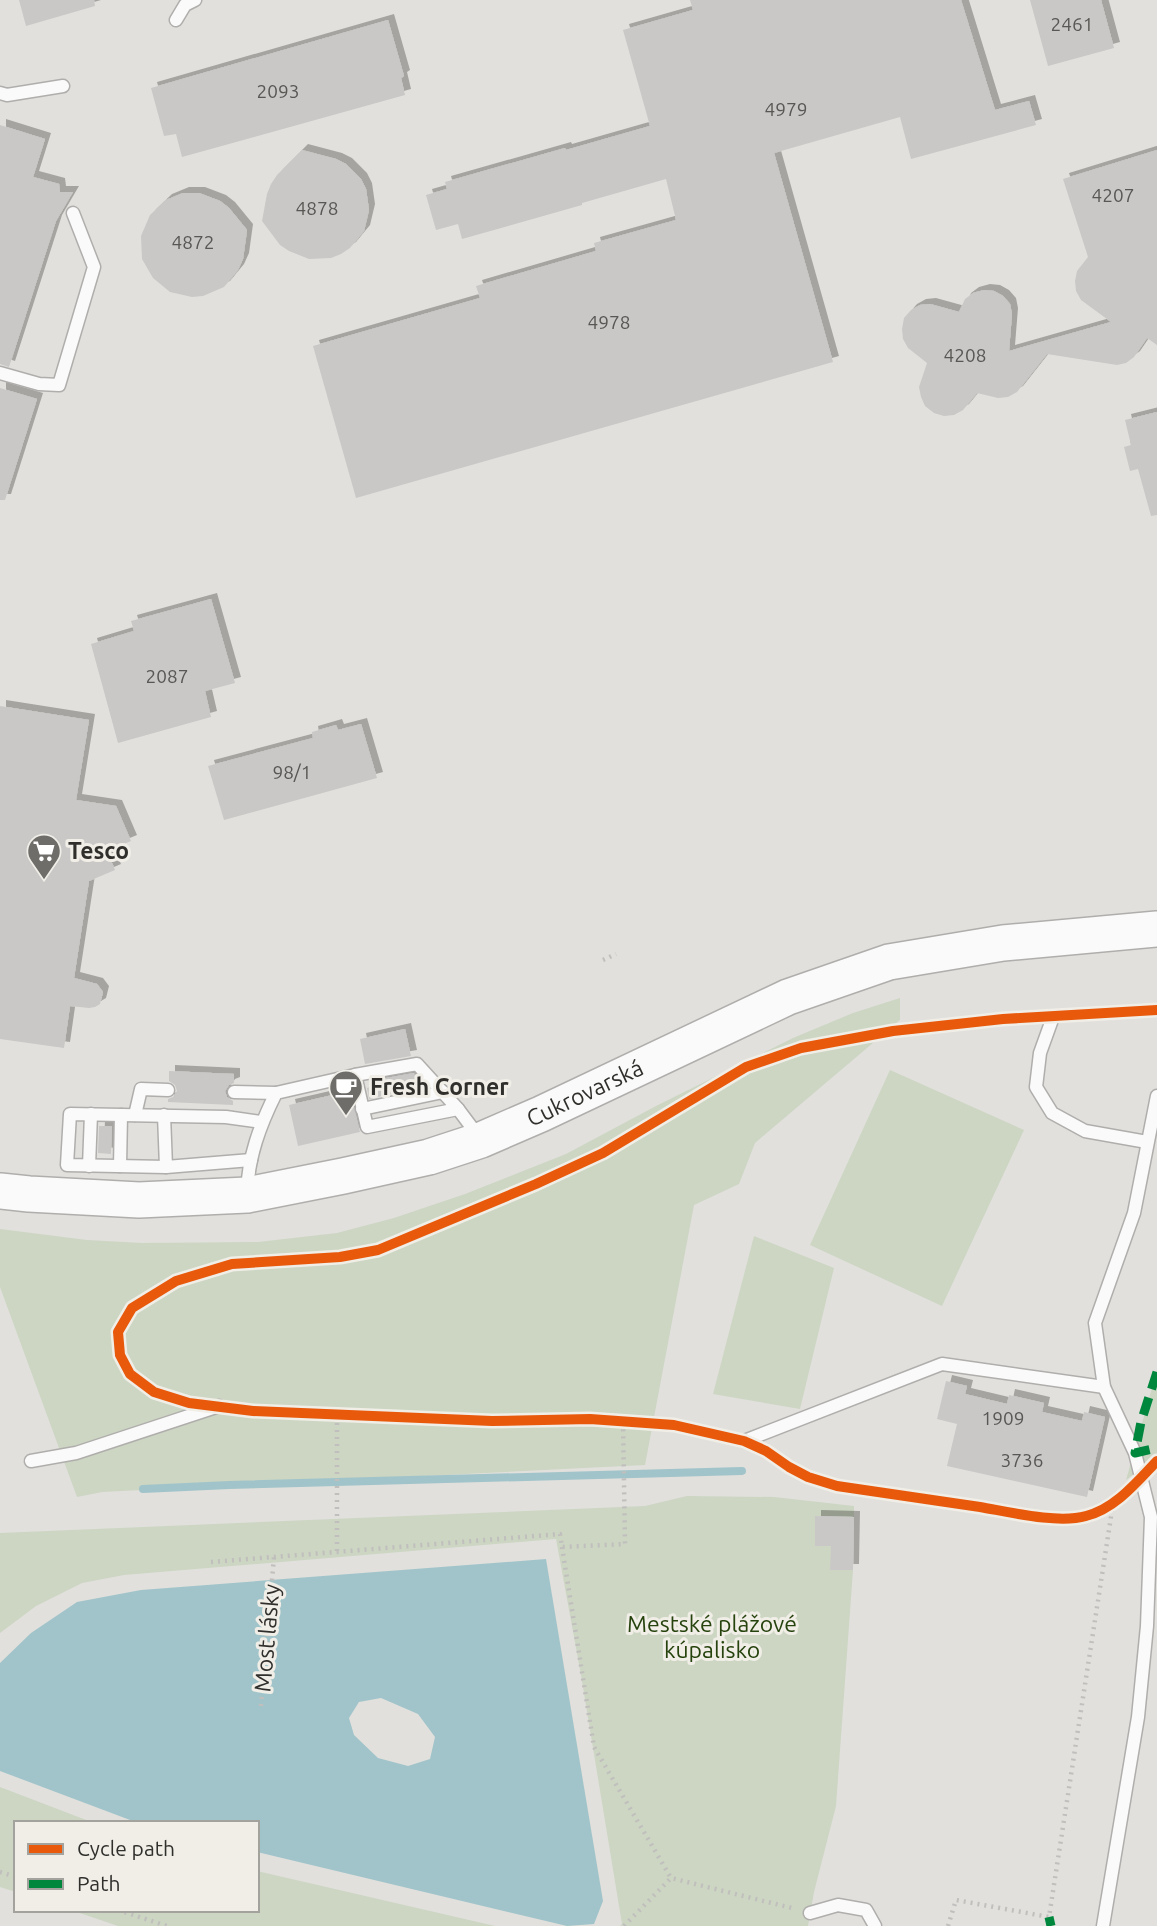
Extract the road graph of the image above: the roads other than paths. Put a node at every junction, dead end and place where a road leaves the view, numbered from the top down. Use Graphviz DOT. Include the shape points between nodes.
graph roads {
  1 [pos="195,0"];
  2 [pos="176,20"];
  3 [pos="63,86"];
  4 [pos="0,93"];
  5 [pos="73,213"];
  6 [pos="0,373"];
  7 [pos="1157,929"];
  8 [pos="1053,1017"];
  9 [pos="355,1075"];
  10 [pos="169,1090"];
  11 [pos="443,1091"];
  12 [pos="233,1092"];
  13 [pos="276,1093"];
  14 [pos="1157,1096"];
  15 [pos="362,1109"];
  16 [pos="458,1109"];
  17 [pos="91,1115"];
  18 [pos="121,1115"];
  19 [pos="135,1115"];
  20 [pos="164,1115"];
  21 [pos="261,1122"];
  22 [pos="481,1140"];
  23 [pos="1147,1142"];
  24 [pos="251,1160"];
  25 [pos="89,1166"];
  26 [pos="120,1166"];
  27 [pos="166,1167"];
  28 [pos="0,1191"];
  29 [pos="247,1195"];
  30 [pos="1104,1387"];
  31 [pos="219,1406"];
  32 [pos="744,1441"];
  33 [pos="31,1461"];
  34 [pos="810,1913"];
  35 [pos="876,1926"];
  36 [pos="1103,1926"];
  1 -- 2 [label="lane" via="185,5"];
  3 -- 4 [label="lane"];
  5 -- 6 [label="lane" via="94,267 59,385"];
  7 -- 22 [label="main road, Cukrovarská" via="1003,943 889,962 788,997"];
  8 -- 23 [label="lane" via="1040,1053 1036,1087 1052,1113 1085,1131"];
  9 -- 11 [label="lane" via="417,1064"];
  9 -- 13 [label="lane"];
  9 -- 15 [label="lane"];
  10 -- 19 [label="lane" via="141,1089"];
  11 -- 15 [label="lane"];
  11 -- 16 [label="lane"];
  12 -- 13 [label="lane"];
  13 -- 21 [label="lane"];
  14 -- 23 [label="lane"];
  15 -- 16 [label="lane" via="367,1127"];
  16 -- 22 [label="lane"];
  17 -- 18 [label="lane"];
  17 -- 25 [label="lane"];
  17 -- 25 [label="lane" via="70,1114 67,1165"];
  18 -- 19 [label="lane"];
  18 -- 26 [label="lane"];
  19 -- 20 [label="lane"];
  20 -- 21 [label="lane"];
  20 -- 27 [label="lane"];
  21 -- 24 [label="lane"];
  22 -- 29 [label="main road, Cukrovarská" via="429,1157"];
  23 -- 30 [label="lane" via="1134,1213 1095,1323"];
  24 -- 27 [label="lane"];
  24 -- 29 [label="lane"];
  25 -- 26 [label="lane"];
  26 -- 27 [label="lane"];
  28 -- 29 [label="main road, Cukrovarská" via="139,1200"];
  30 -- 32 [label="lane" via="942,1364"];
  30 -- 36 [label="lane" via="1135,1453 1151,1517 1138,1717"];
  31 -- 33 [label="lane" via="76,1453"];
  34 -- 35 [label="lane" via="838,1905 866,1910"];
}
